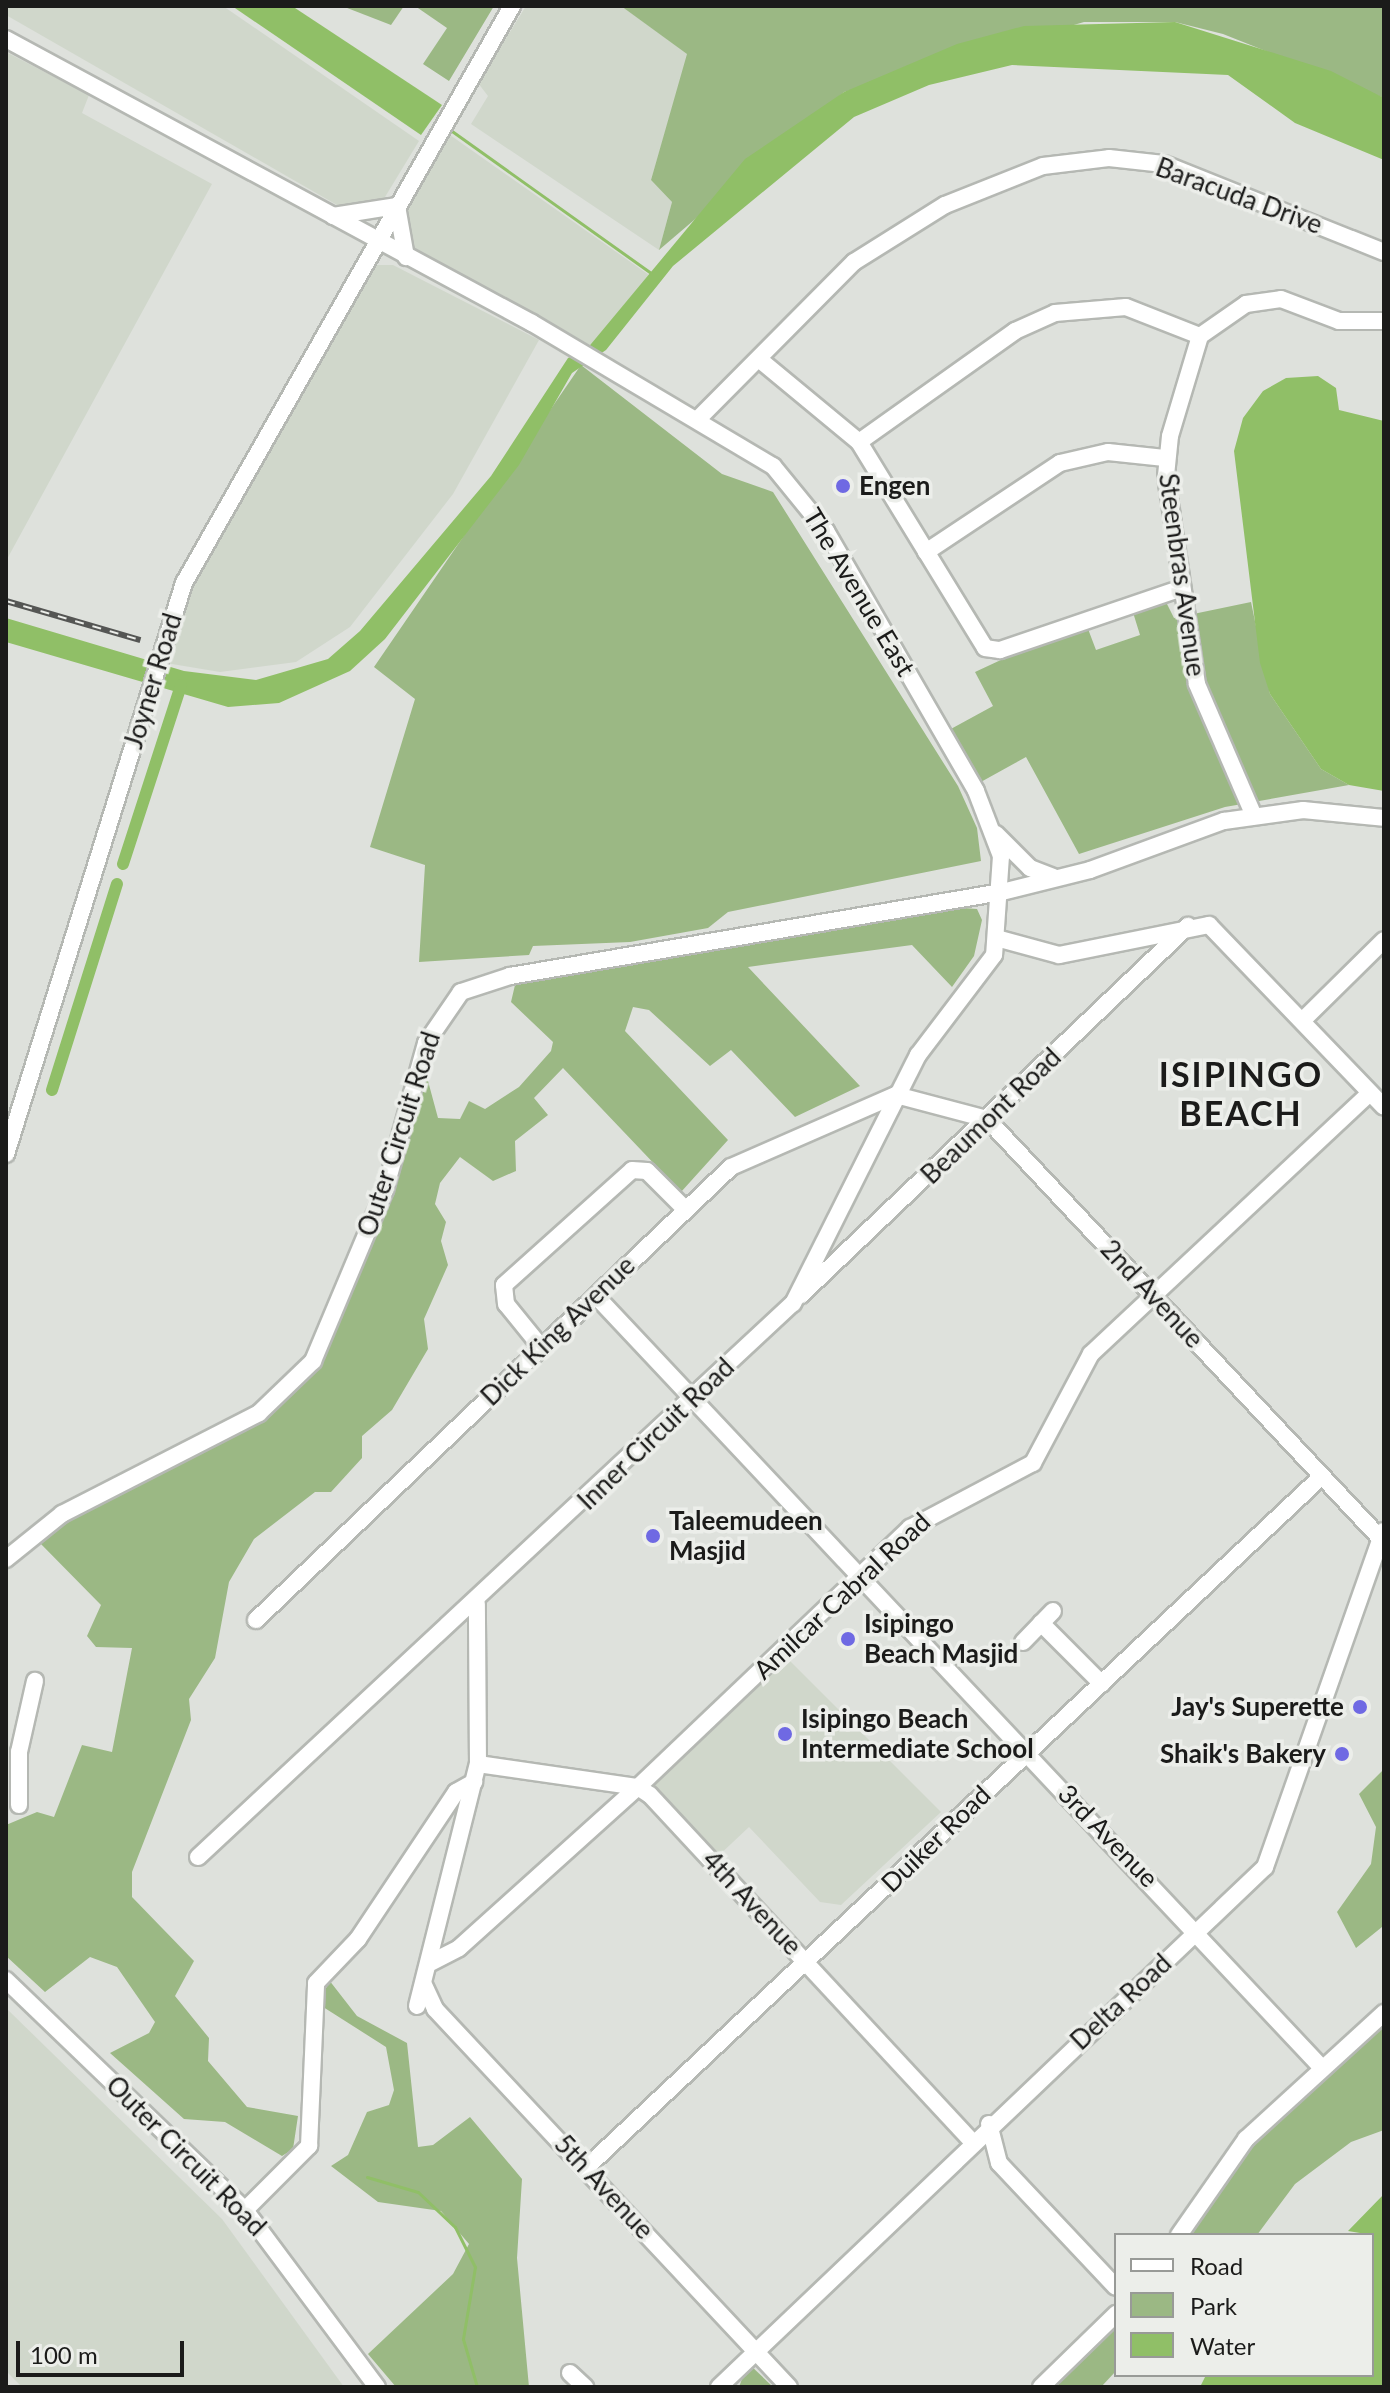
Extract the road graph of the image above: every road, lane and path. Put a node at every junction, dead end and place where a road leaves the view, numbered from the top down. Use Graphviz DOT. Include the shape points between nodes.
graph roads {
  1 [pos="512,6"];
  2 [pos="6,39"];
  3 [pos="397,206"];
  4 [pos="329,215"];
  5 [pos="377,241"];
  6 [pos="1384,252"];
  7 [pos="406,257"];
  8 [pos="1384,321"];
  9 [pos="1200,336"];
  10 [pos="760,360"];
  11 [pos="699,418"];
  12 [pos="859,442"];
  13 [pos="1165,458"];
  14 [pos="926,552"];
  15 [pos="1182,588"];
  16 [pos="1254,816"];
  17 [pos="1384,818"];
  18 [pos="995,833"];
  19 [pos="1056,878"];
  20 [pos="1002,892"];
  21 [pos="1188,926"];
  22 [pos="1000,939"];
  23 [pos="1384,940"];
  24 [pos="1302,1021"];
  25 [pos="1370,1093"];
  26 [pos="896,1095"];
  27 [pos="1384,1107"];
  28 [pos="987,1119"];
  29 [pos="6,1154"];
  30 [pos="684,1208"];
  31 [pos="1155,1295"];
  32 [pos="596,1296"];
  33 [pos="793,1303"];
  34 [pos="541,1347"];
  35 [pos="692,1400"];
  36 [pos="1320,1478"];
  37 [pos="1382,1534"];
  38 [pos="6,1559"];
  39 [pos="861,1577"];
  40 [pos="477,1604"];
  41 [pos="256,1620"];
  42 [pos="1023,1642"];
  43 [pos="35,1681"];
  44 [pos="1102,1684"];
  45 [pos="12,1750"];
  46 [pos="1029,1752"];
  47 [pos="478,1764"];
  48 [pos="474,1782"];
  49 [pos="638,1787"];
  50 [pos="19,1805"];
  51 [pos="198,1857"];
  52 [pos="1197,1930"];
  53 [pos="432,1962"];
  54 [pos="808,1963"];
  55 [pos="6,1980"];
  56 [pos="424,1985"];
  57 [pos="417,2006"];
  58 [pos="1384,2013"];
  59 [pos="1320,2066"];
  60 [pos="989,2124"];
  61 [pos="972,2142"];
  62 [pos="587,2167"];
  63 [pos="245,2210"];
  64 [pos="1180,2233"];
  65 [pos="1114,2285"];
  66 [pos="1114,2316"];
  67 [pos="754,2350"];
  68 [pos="570,2373"];
  69 [pos="725,2384"];
  70 [pos="377,2387"];
  71 [pos="585,2387"];
  72 [pos="789,2387"];
  73 [pos="1041,2387"];
  1 -- 3 [label="street, Joyner Road"];
  2 -- 4 [label="street, The Avenue East"];
  3 -- 4 [label="street"];
  3 -- 5 [label="street, Joyner Road"];
  3 -- 7 [label="street"];
  4 -- 5 [label="street, The Avenue East"];
  5 -- 7 [label="street, The Avenue East"];
  5 -- 29 [label="street, Joyner Road" via="199,553 160,653"];
  6 -- 10 [label="street, Baracuda Drive" via="1164,164 1109,158 1043,166 945,205 854,262"];
  7 -- 11 [label="street, The Avenue East"];
  8 -- 9 [label="street" via="1362,325 1281,299 1258,299"];
  9 -- 12 [label="street" via="1126,307 1055,313 1006,337"];
  9 -- 13 [label="street, Steenbras Avenue"];
  10 -- 11 [label="street, Baracuda Drive"];
  10 -- 12 [label="street"];
  11 -- 18 [label="street, The Avenue East" via="773,466 801,495"];
  12 -- 14 [label="street"];
  13 -- 14 [label="street" via="1108,452 1060,463"];
  13 -- 15 [label="street, Steenbras Avenue"];
  14 -- 15 [label="street" via="978,644 1000,650"];
  15 -- 16 [label="street, Steenbras Avenue" via="1202,700"];
  16 -- 17 [label="street, Outer Circuit Road" via="1342,810"];
  16 -- 19 [label="street, Outer Circuit Road"];
  18 -- 19 [label="street" via="1030,868"];
  18 -- 20 [label="street, The Avenue East"];
  19 -- 20 [label="street, Outer Circuit Road"];
  20 -- 22 [label="street, Inner Circuit Road"];
  20 -- 38 [label="street, Outer Circuit Road" via="510,976 461,992 426,1043 385,1190 313,1361 259,1413 62,1514"];
  21 -- 22 [label="street" via="1059,955"];
  21 -- 24 [label="street" via="1218,930"];
  21 -- 28 [label="street, Beaumont Road"];
  22 -- 26 [label="street, Inner Circuit Road" via="985,972 920,1052"];
  23 -- 24 [label="street"];
  24 -- 25 [label="street"];
  25 -- 27 [label="street"];
  25 -- 31 [label="street, Amilcar Cabral Road"];
  26 -- 28 [label="street"];
  26 -- 30 [label="street, Dick King Avenue" via="748,1155"];
  26 -- 33 [label="street, Inner Circuit Road"];
  28 -- 31 [label="street, 2nd Avenue"];
  28 -- 33 [label="street, Beaumont Road"];
  30 -- 32 [label="street, Dick King Avenue"];
  30 -- 34 [label="street" via="647,1171 632,1170 504,1285 506,1304"];
  31 -- 36 [label="street, 2nd Avenue"];
  31 -- 39 [label="street, Amilcar Cabral Road" via="1081,1367 1033,1463 930,1511"];
  32 -- 34 [label="street, Dick King Avenue"];
  32 -- 35 [label="street, 3rd Avenue"];
  33 -- 35 [label="street, Inner Circuit Road"];
  34 -- 41 [label="street, Dick King Avenue"];
  35 -- 39 [label="street, 3rd Avenue"];
  35 -- 40 [label="street, Inner Circuit Road"];
  36 -- 37 [label="street, 2nd Avenue"];
  36 -- 44 [label="street, Duiker Road"];
  37 -- 52 [label="street, Delta Road" via="1277,1846 1249,1885"];
  39 -- 46 [label="street, 3rd Avenue"];
  39 -- 49 [label="street, Amilcar Cabral Road"];
  40 -- 47 [label="street"];
  40 -- 51 [label="street, Inner Circuit Road"];
  42 -- 44 [label="street" via="1047,1617"];
  43 -- 45 [label="street"];
  44 -- 46 [label="street, Duiker Road"];
  45 -- 50 [label="street"];
  46 -- 52 [label="street, 3rd Avenue"];
  46 -- 54 [label="street, Duiker Road"];
  47 -- 48 [label="street"];
  47 -- 49 [label="street"];
  48 -- 53 [label="street"];
  48 -- 63 [label="street" via="456,1792 358,1939 316,1983 309,2146"];
  49 -- 53 [label="street, Amilcar Cabral Road" via="459,1948"];
  49 -- 54 [label="street, 4th Avenue"];
  52 -- 59 [label="street, 3rd Avenue"];
  52 -- 60 [label="street, Delta Road"];
  53 -- 56 [label="street"];
  54 -- 61 [label="street, 4th Avenue"];
  54 -- 62 [label="street, Duiker Road"];
  55 -- 63 [label="street, Outer Circuit Road"];
  56 -- 57 [label="street"];
  56 -- 62 [label="street, 5th Avenue" via="435,2009"];
  58 -- 59 [label="street"];
  59 -- 64 [label="street" via="1235,2152"];
  60 -- 61 [label="street, Delta Road"];
  60 -- 65 [label="street" via="994,2157"];
  61 -- 67 [label="street, Delta Road"];
  62 -- 67 [label="street, 5th Avenue"];
  63 -- 70 [label="street, Outer Circuit Road"];
  66 -- 73 [label="street"];
  67 -- 69 [label="street, Delta Road"];
  67 -- 72 [label="street, 5th Avenue"];
  68 -- 71 [label="street"];
}
